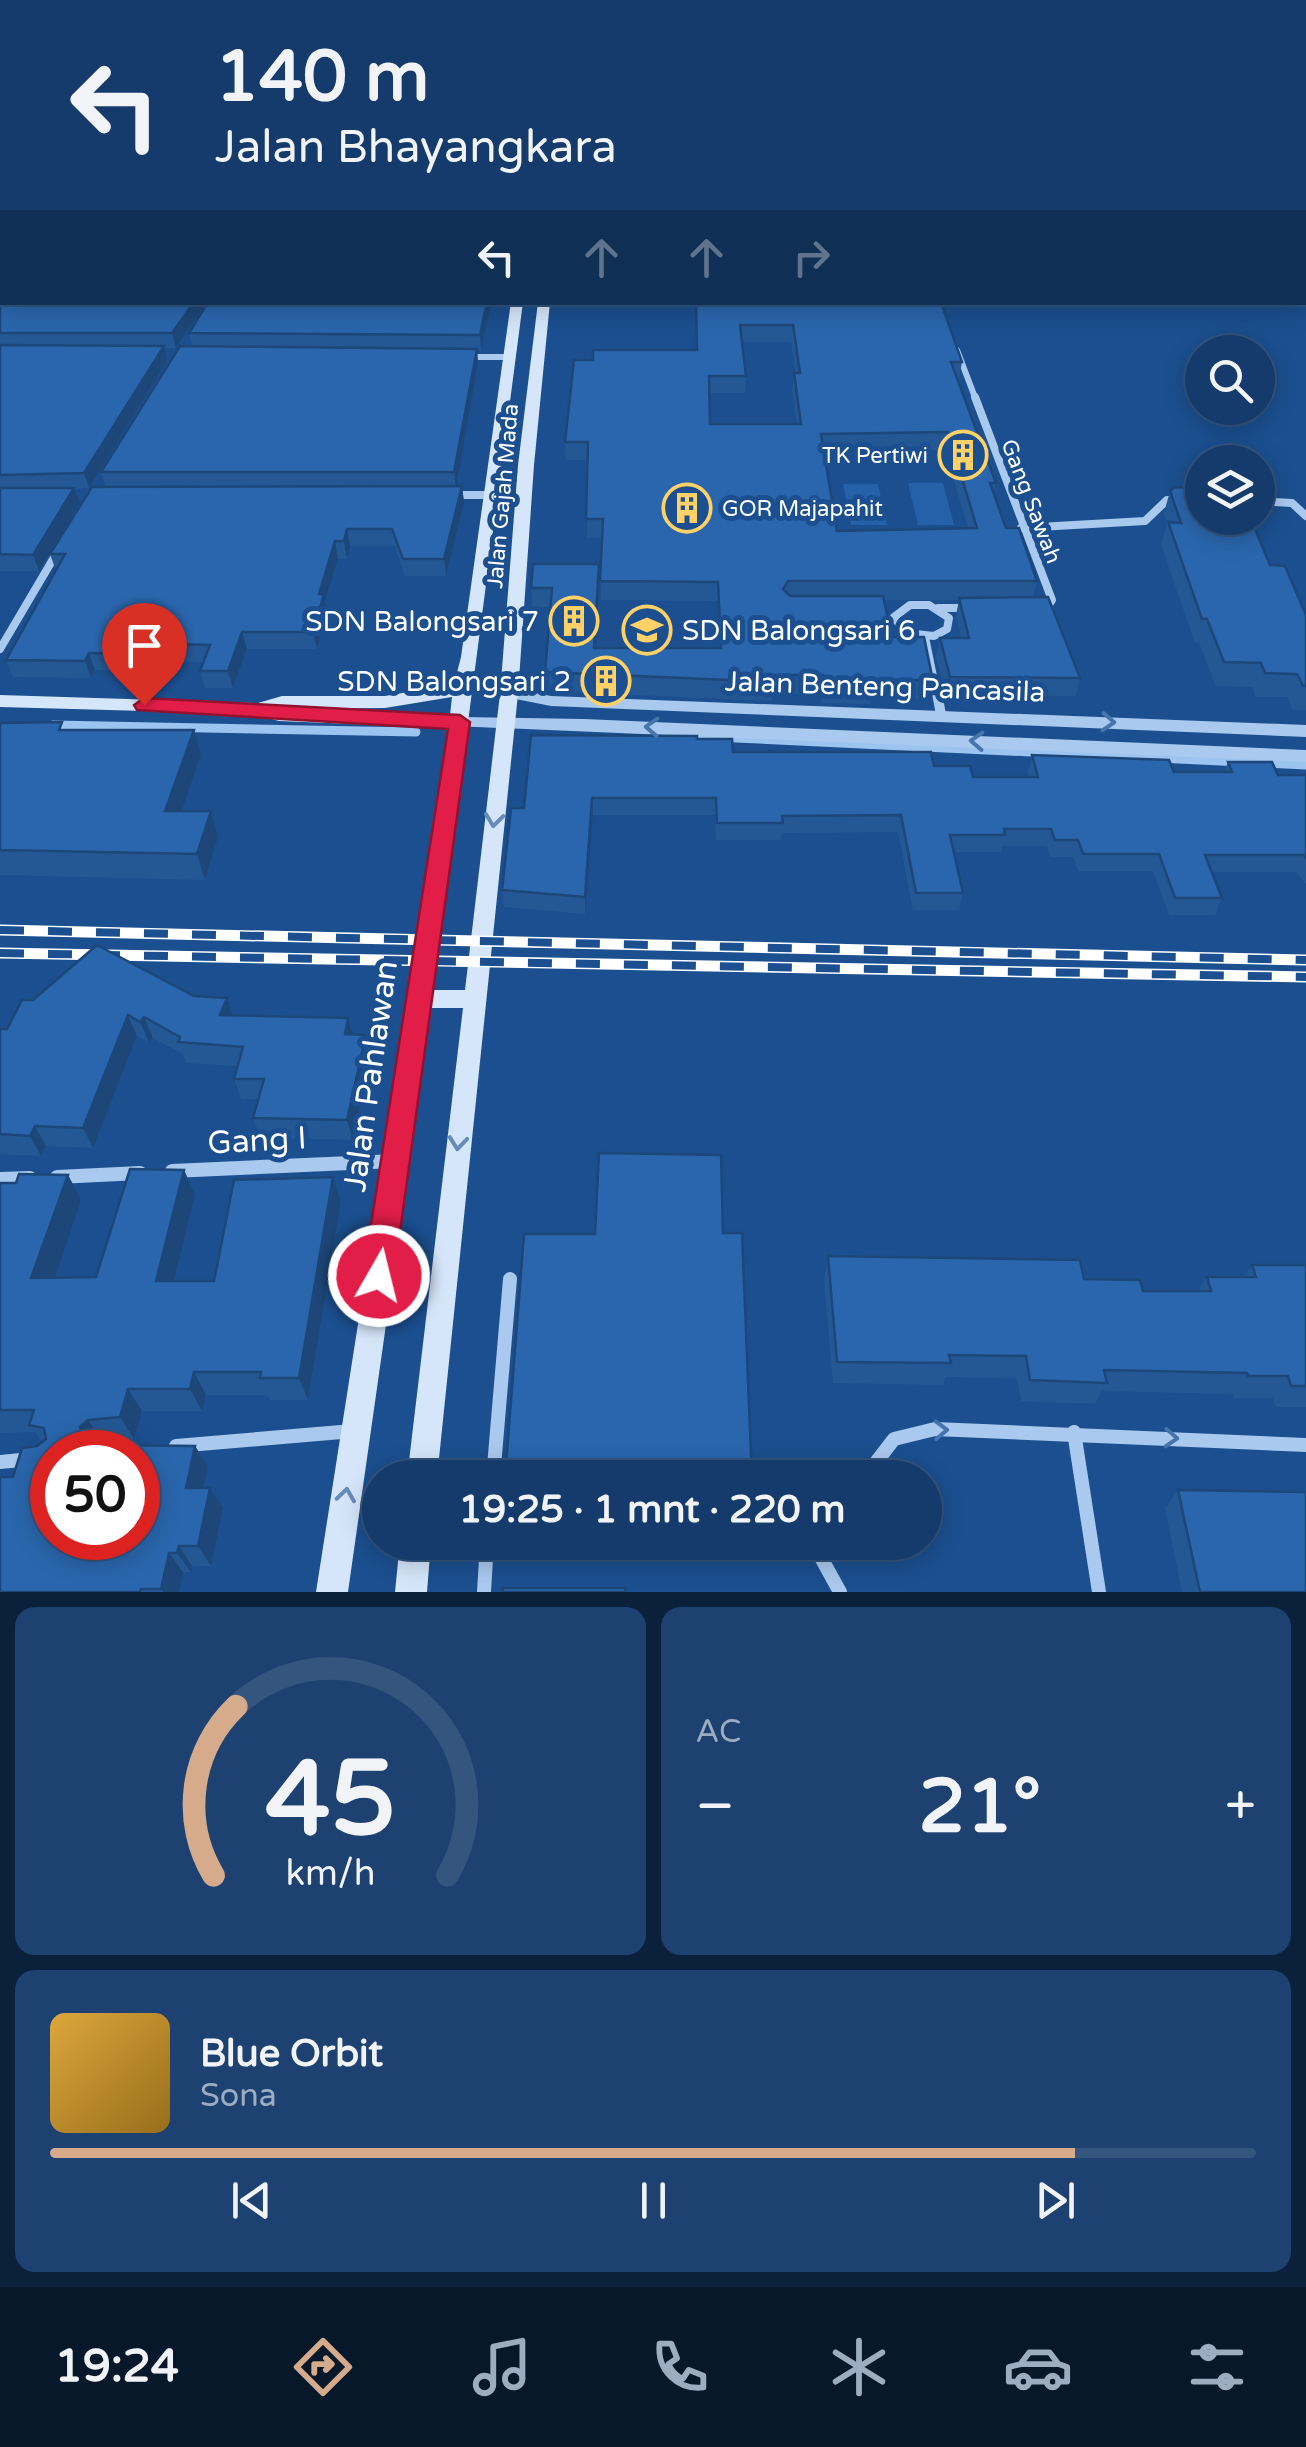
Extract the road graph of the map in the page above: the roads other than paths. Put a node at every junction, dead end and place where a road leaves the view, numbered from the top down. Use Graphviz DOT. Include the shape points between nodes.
graph roads {
  1 [pos="517,305"];
  2 [pos="544,305"];
  3 [pos="953,340"];
  4 [pos="451,356"];
  5 [pos="509,357"];
  6 [pos="492,495"];
  7 [pos="434,496"];
  8 [pos="1185,500"];
  9 [pos="1275,502"];
  10 [pos="1306,516"];
  11 [pos="1021,528"];
  12 [pos="60,547"];
  13 [pos="884,607"];
  14 [pos="902,607"];
  15 [pos="1024,607"];
  16 [pos="938,608"];
  17 [pos="972,608"];
  18 [pos="925,637"];
  19 [pos="0,650"];
  20 [pos="462,689"];
  21 [pos="509,694"];
  22 [pos="0,701"];
  23 [pos="253,708"];
  24 [pos="941,715"];
  25 [pos="1067,720"];
  26 [pos="460,722"];
  27 [pos="506,724"];
  28 [pos="1306,731"];
  29 [pos="1074,745"];
  30 [pos="1306,756"];
  31 [pos="419,999"];
  32 [pos="473,999"];
  33 [pos="396,1161"];
  34 [pos="0,1179"];
  35 [pos="510,1279"];
  36 [pos="356,1431"];
  37 [pos="1074,1432"];
  38 [pos="1306,1445"];
  39 [pos="163,1448"];
  40 [pos="30,1459"];
  41 [pos="424,1460"];
  42 [pos="495,1460"];
  43 [pos="878,1460"];
  44 [pos="0,1462"];
  45 [pos="414,1560"];
  46 [pos="486,1560"];
  47 [pos="826,1560"];
  48 [pos="332,1592"];
  49 [pos="411,1592"];
  50 [pos="484,1592"];
  51 [pos="840,1592"];
  52 [pos="1099,1592"];
  1 -- 5 [label="main road, Jalan Gajah Mada"];
  2 -- 21 [label="main road, Jalan Gajah Mada"];
  3 -- 11 [label="street, Gang Sawah"];
  4 -- 5 [label="street"];
  5 -- 6 [label="main road, Jalan Gajah Mada"];
  6 -- 7 [label="street"];
  6 -- 20 [label="main road, Jalan Gajah Mada"];
  8 -- 11 [label="street" via="1167,500 1146,521"];
  9 -- 10 [label="street" via="1292,503"];
  11 -- 15 [label="street, Gang Sawah" via="1052,603"];
  12 -- 19 [label="street"];
  13 -- 14 [label="street"];
  14 -- 16 [label="street"];
  14 -- 18 [label="street" via="894,617 899,628"];
  16 -- 17 [label="street"];
  16 -- 18 [label="street" via="950,624"];
  18 -- 24 [label="street"];
  20 -- 21 [label="street, Jalan Benteng Pancasila"];
  20 -- 23 [label="main road" via="410,700"];
  20 -- 26 [label="main road, Jalan Pahlawan"];
  21 -- 24 [label="street, Jalan Benteng Pancasila" via="550,701"];
  21 -- 27 [label="main road"];
  22 -- 23 [label="main road"];
  23 -- 26 [label="main road" via="279,715"];
  24 -- 25 [label="street, Jalan Benteng Pancasila"];
  25 -- 28 [label="street, Jalan Benteng Pancasila, one-way"];
  25 -- 29 [label="street"];
  26 -- 27 [label="street, Jalan Benteng Pancasila"];
  26 -- 31 [label="main road, Jalan Pahlawan"];
  29 -- 27 [label="street, Jalan Benteng Pancasila, one-way"];
  27 -- 32 [label="main road, one-way"];
  29 -- 30 [label="street, Jalan Benteng Pancasila"];
  31 -- 32 [label="main road"];
  31 -- 33 [label="main road, Jalan Pahlawan"];
  32 -- 41 [label="main road, one-way"];
  33 -- 34 [label="street, Gang I"];
  33 -- 36 [label="main road, Jalan Pahlawan"];
  35 -- 42 [label="street"];
  36 -- 39 [label="street"];
  48 -- 36 [label="main road, Jalan Pahlawan, one-way"];
  37 -- 38 [label="street, one-way"];
  43 -- 37 [label="street, one-way" via="894,1439 914,1432"];
  37 -- 52 [label="street"];
  40 -- 44 [label="street"];
  45 -- 49 [label="main road"];
  46 -- 50 [label="street"];
  47 -- 51 [label="street"];
}
